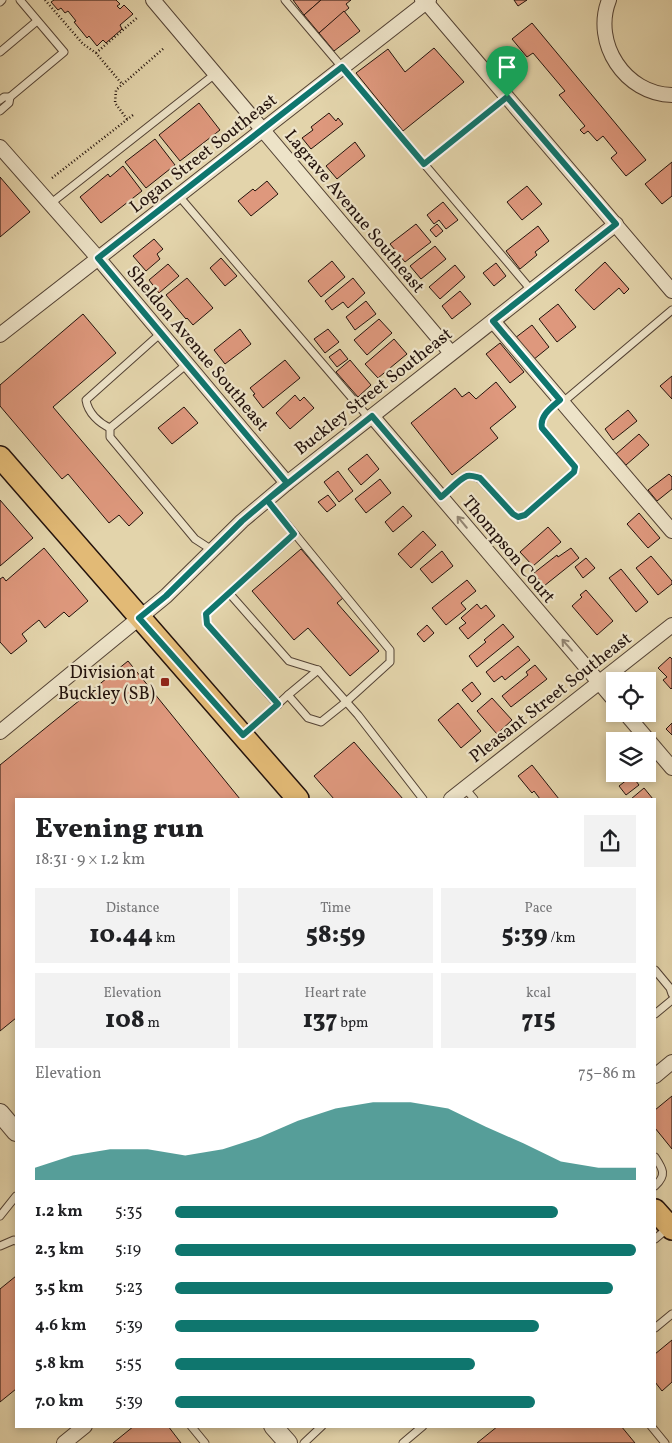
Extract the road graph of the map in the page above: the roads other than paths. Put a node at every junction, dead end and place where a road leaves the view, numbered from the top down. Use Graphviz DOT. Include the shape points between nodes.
graph roads {
  1 [pos="20,0"];
  2 [pos="154,0"];
  3 [pos="285,0"];
  4 [pos="609,0"];
  5 [pos="426,1"];
  6 [pos="37,20"];
  7 [pos="0,52"];
  8 [pos="342,67"];
  9 [pos="216,74"];
  10 [pos="672,95"];
  11 [pos="10,97"];
  12 [pos="507,97"];
  13 [pos="0,100"];
  14 [pos="0,111"];
  15 [pos="262,130"];
  16 [pos="0,147"];
  17 [pos="424,164"];
  18 [pos="178,195"];
  19 [pos="50,204"];
  20 [pos="616,224"];
  21 [pos="98,258"];
  22 [pos="532,290"];
  23 [pos="672,291"];
  24 [pos="672,310"];
  25 [pos="493,321"];
  26 [pos="161,333"];
  27 [pos="0,335"];
  28 [pos="451,353"];
  29 [pos="187,364"];
  30 [pos="562,401"];
  31 [pos="370,417"];
  32 [pos="110,428"];
  33 [pos="0,457"];
  34 [pos="287,483"];
  35 [pos="441,497"];
  36 [pos="267,500"];
  37 [pos="672,531"];
  38 [pos="294,534"];
  39 [pos="212,550"];
  40 [pos="229,593"];
  41 [pos="139,618"];
  42 [pos="672,625"];
  43 [pos="318,670"];
  44 [pos="599,682"];
  45 [pos="606,690"];
  46 [pos="288,695"];
  47 [pos="346,702"];
  48 [pos="278,704"];
  49 [pos="633,722"];
  50 [pos="0,732"];
  51 [pos="243,735"];
  52 [pos="672,768"];
  53 [pos="465,788"];
  54 [pos="297,798"];
  55 [pos="422,798"];
  56 [pos="452,798"];
  57 [pos="473,798"];
  58 [pos="656,971"];
  59 [pos="672,994"];
  60 [pos="672,1000"];
  61 [pos="656,1013"];
  62 [pos="672,1062"];
  63 [pos="656,1075"];
  64 [pos="0,1113"];
  65 [pos="15,1131"];
  66 [pos="656,1158"];
  67 [pos="656,1185"];
  68 [pos="15,1197"];
  69 [pos="656,1212"];
  70 [pos="0,1216"];
  71 [pos="666,1232"];
  72 [pos="15,1240"];
  73 [pos="0,1246"];
  74 [pos="672,1314"];
  75 [pos="656,1327"];
  76 [pos="83,1428"];
  77 [pos="193,1428"];
  78 [pos="275,1428"];
  79 [pos="320,1428"];
  80 [pos="421,1428"];
  81 [pos="653,1428"];
  82 [pos="64,1443"];
  83 [pos="205,1443"];
  84 [pos="288,1443"];
  85 [pos="304,1443"];
  86 [pos="403,1443"];
  87 [pos="665,1443"];
  1 -- 6 [label="lane"];
  2 -- 9 [label="street, Lagrave Avenue Southeast"];
  3 -- 8 [label="lane"];
  4 -- 10 [label="street" via="604,29 608,48 618,66 647,90"];
  5 -- 8 [label="street, Logan Street Southeast"];
  5 -- 12 [label="street"];
  6 -- 7 [label="lane"];
  6 -- 11 [label="lane" via="64,52"];
  8 -- 15 [label="street, Logan Street Southeast"];
  8 -- 17 [label="lane"];
  9 -- 15 [label="street, Lagrave Avenue Southeast"];
  9 -- 19 [label="lane"];
  11 -- 13 [label="lane"];
  11 -- 14 [label="lane" via="9,103"];
  12 -- 17 [label="lane"];
  12 -- 20 [label="street"];
  15 -- 18 [label="street, Logan Street Southeast"];
  15 -- 28 [label="street, Lagrave Avenue Southeast"];
  16 -- 19 [label="street, Sheldon Avenue Southeast"];
  17 -- 22 [label="lane"];
  18 -- 21 [label="street, Logan Street Southeast"];
  18 -- 31 [label="lane"];
  19 -- 21 [label="street, Sheldon Avenue Southeast"];
  20 -- 22 [label="street, Buckley Street Southeast"];
  20 -- 23 [label="street"];
  21 -- 26 [label="street, Sheldon Avenue Southeast"];
  21 -- 27 [label="street, Logan Street Southeast"];
  22 -- 25 [label="street, Buckley Street Southeast"];
  24 -- 30 [label="lane"];
  25 -- 28 [label="street, Buckley Street Southeast"];
  25 -- 30 [label="street"];
  26 -- 29 [label="street, Sheldon Avenue Southeast"];
  26 -- 32 [label="lane" via="86,400 87,408"];
  28 -- 31 [label="street, Buckley Street Southeast"];
  29 -- 32 [label="lane"];
  29 -- 34 [label="street, Sheldon Avenue Southeast"];
  30 -- 35 [label="lane" via="550,409 541,424 575,467 574,472 525,515 518,517 513,514 480,478 473,476 467,476"];
  30 -- 37 [label="street"];
  31 -- 34 [label="street, Buckley Street Southeast"];
  31 -- 35 [label="street, Thompson Court"];
  32 -- 39 [label="lane" via="110,437 195,539"];
  33 -- 41 [label="main road"];
  34 -- 36 [label="street, Buckley Street Southeast"];
  44 -- 35 [label="street, Thompson Court, one-way"];
  36 -- 38 [label="lane"];
  36 -- 39 [label="street, Buckley Street Southeast"];
  38 -- 40 [label="lane"];
  38 -- 47 [label="lane" via="390,650 390,662"];
  39 -- 41 [label="street, Buckley Street Southeast"];
  40 -- 43 [label="lane" via="289,660"];
  40 -- 48 [label="lane" via="206,614 207,624"];
  41 -- 50 [label="street, Buckley Street Southeast"];
  41 -- 51 [label="main road"];
  42 -- 44 [label="street, Pleasant Street Southeast"];
  43 -- 46 [label="lane"];
  43 -- 47 [label="lane"];
  44 -- 45 [label="street"];
  44 -- 53 [label="street, Pleasant Street Southeast"];
  46 -- 47 [label="lane" via="308,718 321,722"];
  46 -- 48 [label="lane"];
  47 -- 55 [label="lane"];
  48 -- 51 [label="lane"];
  49 -- 52 [label="street"];
  51 -- 54 [label="main road"];
  53 -- 56 [label="street, Pleasant Street Southeast"];
  53 -- 57 [label="lane"];
  58 -- 59 [label="lane"];
  60 -- 61 [label="lane"];
  62 -- 63 [label="street"];
  64 -- 65 [label="street"];
  66 -- 67 [label="lane" via="663,1169 663,1176"];
  68 -- 70 [label="lane"];
  69 -- 71 [label="main road"];
  72 -- 73 [label="lane"];
  74 -- 75 [label="lane"];
  76 -- 82 [label="street"];
  77 -- 83 [label="lane"];
  78 -- 84 [label="street"];
  79 -- 85 [label="lane"];
  80 -- 86 [label="lane"];
  81 -- 87 [label="lane"];
}
